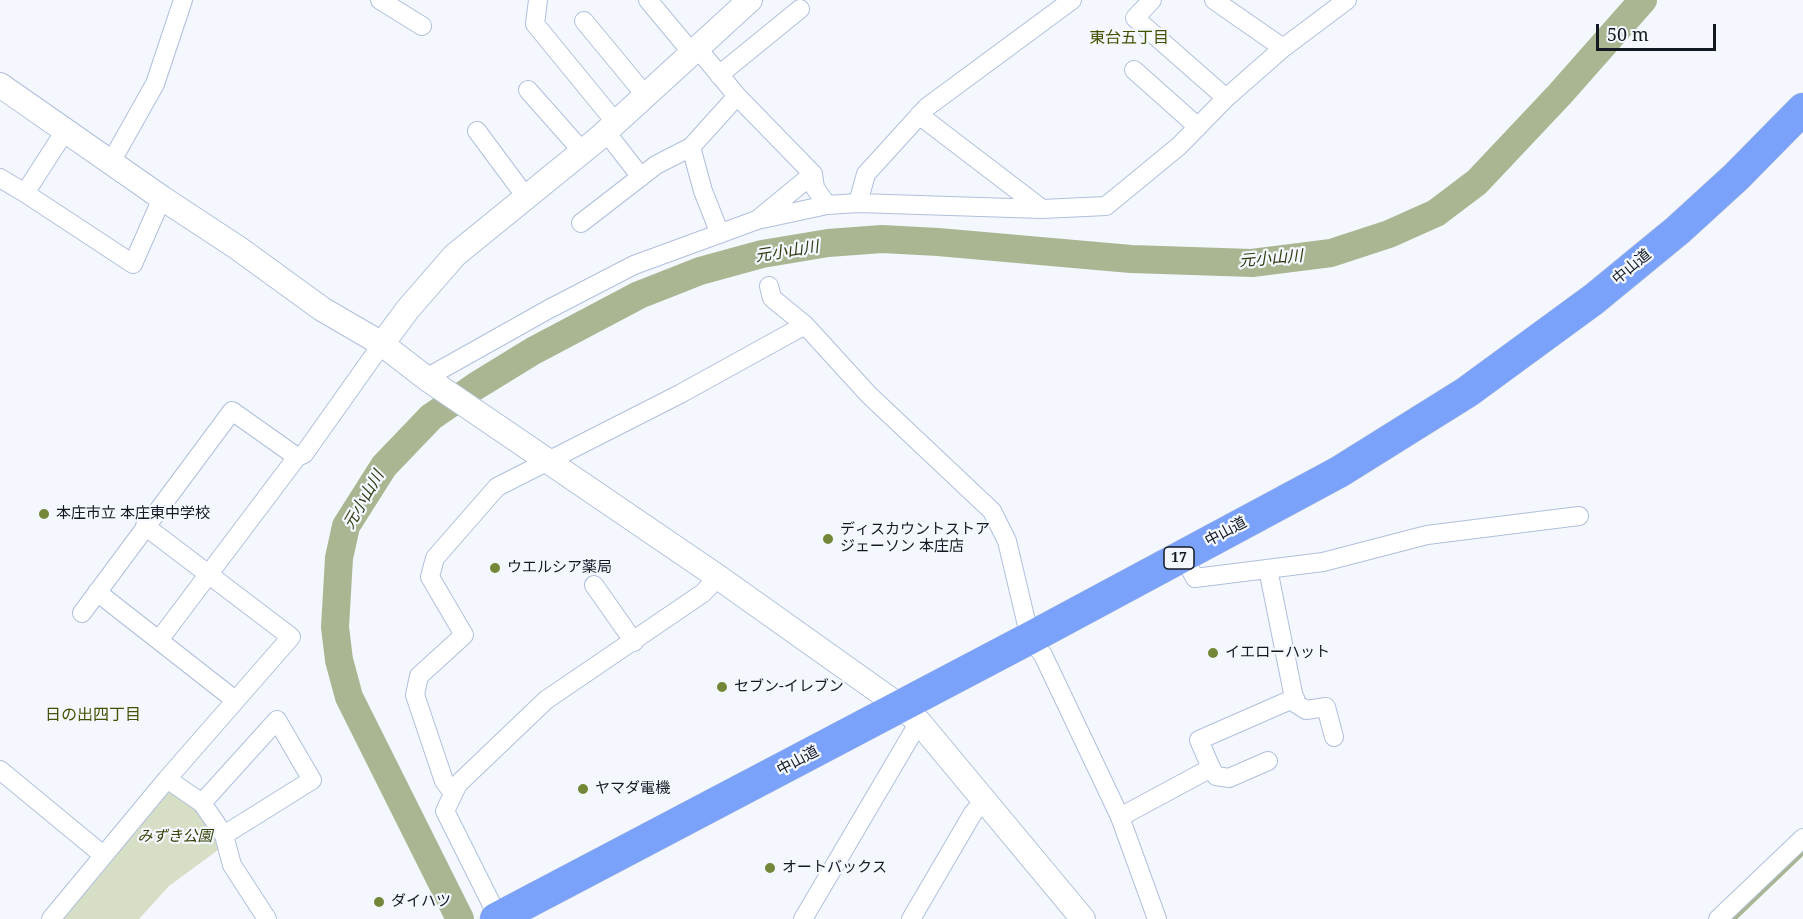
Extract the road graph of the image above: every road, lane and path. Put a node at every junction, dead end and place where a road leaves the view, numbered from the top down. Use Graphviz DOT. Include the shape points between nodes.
graph roads {
  1 [pos="183,0"];
  2 [pos="380,0"];
  3 [pos="538,0"];
  4 [pos="648,0"];
  5 [pos="750,0"];
  6 [pos="1072,0"];
  7 [pos="1152,0"];
  8 [pos="1214,0"];
  9 [pos="1347,0"];
  10 [pos="800,9"];
  11 [pos="584,21"];
  12 [pos="422,26"];
  13 [pos="1283,48"];
  14 [pos="696,52"];
  15 [pos="1134,70"];
  16 [pos="719,75"];
  17 [pos="0,85"];
  18 [pos="528,90"];
  19 [pos="646,96"];
  20 [pos="737,96"];
  21 [pos="1226,98"];
  22 [pos="1803,109"];
  23 [pos="919,115"];
  24 [pos="611,127"];
  25 [pos="1198,127"];
  26 [pos="65,131"];
  27 [pos="477,131"];
  28 [pos="691,147"];
  29 [pos="582,151"];
  30 [pos="111,162"];
  31 [pos="813,174"];
  32 [pos="641,177"];
  33 [pos="0,178"];
  34 [pos="25,193"];
  35 [pos="526,197"];
  36 [pos="162,198"];
  37 [pos="858,203"];
  38 [pos="827,205"];
  39 [pos="1042,209"];
  40 [pos="757,220"];
  41 [pos="581,223"];
  42 [pos="720,234"];
  43 [pos="769,286"];
  44 [pos="805,325"];
  45 [pos="382,344"];
  46 [pos="430,380"];
  47 [pos="297,457"];
  48 [pos="549,460"];
  49 [pos="1579,516"];
  50 [pos="145,526"];
  51 [pos="1183,556"];
  52 [pos="1268,569"];
  53 [pos="208,574"];
  54 [pos="718,577"];
  55 [pos="594,585"];
  56 [pos="97,592"];
  57 [pos="82,613"];
  58 [pos="1030,638"];
  59 [pos="159,640"];
  60 [pos="634,642"];
  61 [pos="1295,698"];
  62 [pos="235,700"];
  63 [pos="910,715"];
  64 [pos="1334,737"];
  65 [pos="1268,761"];
  66 [pos="1211,768"];
  67 [pos="0,770"];
  68 [pos="167,779"];
  69 [pos="453,793"];
  70 [pos="984,801"];
  71 [pos="202,803"];
  72 [pos="1120,817"];
  73 [pos="224,835"];
  74 [pos="1803,837"];
  75 [pos="103,855"];
  76 [pos="51,919"];
  77 [pos="267,919"];
  78 [pos="498,919"];
  79 [pos="803,919"];
  80 [pos="911,919"];
  81 [pos="1083,919"];
  82 [pos="1157,919"];
  83 [pos="1718,919"];
  1 -- 30 [label="street" via="156,84"];
  2 -- 12 [label="street"];
  3 -- 24 [label="street" via="535,24"];
  4 -- 14 [label="street"];
  5 -- 14 [label="street"];
  6 -- 23 [label="street"];
  7 -- 21 [label="street" via="1135,18"];
  8 -- 13 [label="street"];
  9 -- 13 [label="street"];
  10 -- 16 [label="street"];
  11 -- 19 [label="street"];
  13 -- 21 [label="street"];
  14 -- 16 [label="street"];
  14 -- 19 [label="street"];
  15 -- 25 [label="street"];
  16 -- 20 [label="street"];
  17 -- 26 [label="street"];
  18 -- 29 [label="street"];
  19 -- 24 [label="street"];
  20 -- 28 [label="street"];
  20 -- 31 [label="street"];
  21 -- 25 [label="street"];
  22 -- 51 [label="highway, 中山道 / 17" via="1678,230 1594,299 1467,392 1338,472"];
  23 -- 37 [label="street" via="866,174"];
  23 -- 39 [label="street"];
  24 -- 29 [label="street"];
  24 -- 32 [label="street"];
  25 -- 39 [label="street" via="1106,206"];
  26 -- 30 [label="street"];
  26 -- 34 [label="street"];
  27 -- 35 [label="street"];
  28 -- 32 [label="street"];
  28 -- 42 [label="street"];
  29 -- 35 [label="street"];
  30 -- 36 [label="street"];
  31 -- 38 [label="street" via="815,188"];
  31 -- 40 [label="street"];
  32 -- 41 [label="street"];
  33 -- 34 [label="street"];
  34 -- 36 [label="street" via="133,264"];
  35 -- 45 [label="street" via="455,255"];
  36 -- 45 [label="street" via="322,309"];
  37 -- 38 [label="street"];
  37 -- 39 [label="street"];
  38 -- 40 [label="street"];
  40 -- 42 [label="street"];
  42 -- 46 [label="street" via="634,265 549,309"];
  43 -- 44 [label="street" via="772,298"];
  44 -- 48 [label="street"];
  44 -- 58 [label="street" via="869,395 992,511 1007,541"];
  45 -- 46 [label="street"];
  45 -- 47 [label="street" via="304,454"];
  46 -- 48 [label="street"];
  47 -- 50 [label="street" via="232,411"];
  47 -- 53 [label="street"];
  48 -- 54 [label="street"];
  48 -- 69 [label="street" via="497,487 435,558 430,577 464,635 419,676 415,695 444,781"];
  49 -- 52 [label="street" via="1427,535 1323,562"];
  50 -- 53 [label="street"];
  50 -- 56 [label="street"];
  51 -- 52 [label="street" via="1195,578"];
  51 -- 58 [label="highway, 中山道 / 17"];
  52 -- 61 [label="street"];
  53 -- 59 [label="street"];
  53 -- 62 [label="street" via="291,637"];
  54 -- 60 [label="street" via="704,593"];
  54 -- 63 [label="street"];
  55 -- 60 [label="street"];
  56 -- 57 [label="street"];
  56 -- 59 [label="street"];
  58 -- 63 [label="highway, 中山道 / 17"];
  58 -- 72 [label="street" via="1043,655"];
  59 -- 62 [label="street"];
  60 -- 69 [label="street" via="546,700"];
  61 -- 64 [label="street" via="1295,703 1306,710 1326,707"];
  61 -- 66 [label="street" via="1199,740"];
  62 -- 68 [label="street"];
  63 -- 70 [label="street"];
  63 -- 78 [label="highway, 中山道 / 17"];
  63 -- 79 [label="street"];
  65 -- 66 [label="street" via="1229,778 1216,776"];
  66 -- 72 [label="street"];
  67 -- 75 [label="street"];
  68 -- 71 [label="street"];
  68 -- 75 [label="street"];
  69 -- 78 [label="street" via="445,811"];
  70 -- 80 [label="street" via="973,813"];
  70 -- 81 [label="street"];
  71 -- 73 [label="street"];
  71 -- 73 [label="street" via="277,720 312,780"];
  72 -- 82 [label="street"];
  73 -- 77 [label="street" via="232,865"];
  74 -- 83 [label="street"];
  75 -- 76 [label="street"];
}
